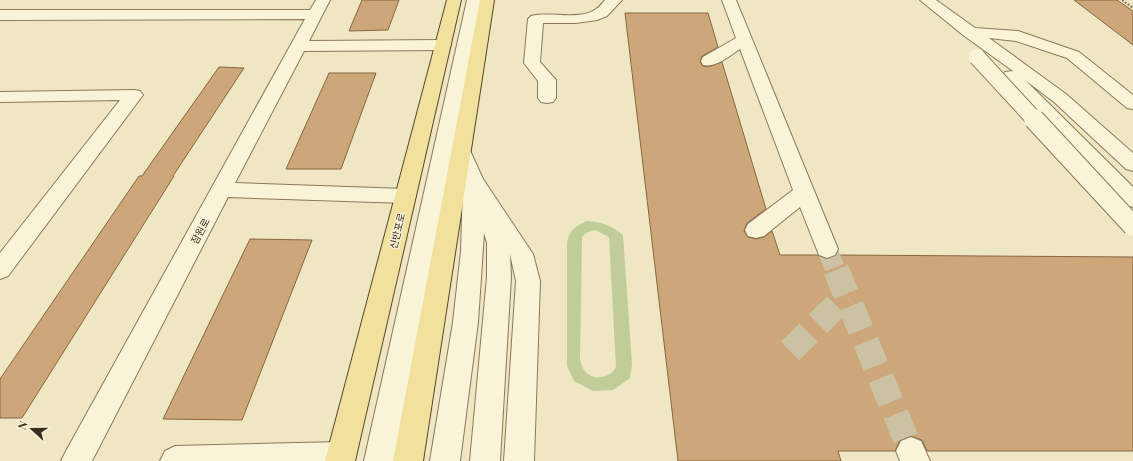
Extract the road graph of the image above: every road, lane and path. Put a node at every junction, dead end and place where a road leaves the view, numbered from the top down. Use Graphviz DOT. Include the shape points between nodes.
graph roads {
  1 [pos="454,0"];
  2 [pos="474,0"];
  3 [pos="487,0"];
  4 [pos="614,0"];
  5 [pos="729,0"];
  6 [pos="927,0"];
  7 [pos="1122,0"];
  8 [pos="319,7"];
  9 [pos="1133,8"];
  10 [pos="0,15"];
  11 [pos="968,32"];
  12 [pos="745,40"];
  13 [pos="443,45"];
  14 [pos="298,46"];
  15 [pos="709,61"];
  16 [pos="0,97"];
  17 [pos="547,98"];
  18 [pos="1133,104"];
  19 [pos="461,151"];
  20 [pos="1133,164"];
  21 [pos="221,190"];
  22 [pos="480,191"];
  23 [pos="805,192"];
  24 [pos="406,196"];
  25 [pos="1133,200"];
  26 [pos="1133,226"];
  27 [pos="756,230"];
  28 [pos="509,236"];
  29 [pos="827,249"];
  30 [pos="0,270"];
  31 [pos="372,334"];
  32 [pos="346,460"];
  33 [pos="76,461"];
  34 [pos="175,461"];
  35 [pos="379,461"];
  36 [pos="408,461"];
  37 [pos="445,461"];
  38 [pos="485,461"];
  39 [pos="505,461"];
  40 [pos="519,461"];
  1 -- 13 [label="main road, 신반포로"];
  2 -- 35 [label="street"];
  3 -- 19 [label="main road"];
  4 -- 17 [label="street" via="604,11 592,16 536,19 532,63 547,80"];
  5 -- 12 [label="street"];
  6 -- 11 [label="street"];
  7 -- 9 [label="path"];
  8 -- 10 [label="street"];
  8 -- 14 [label="street, 잠원로"];
  11 -- 18 [label="street" via="1018,36 1073,55"];
  11 -- 20 [label="street" via="1060,98"];
  11 -- 25 [label="street"];
  11 -- 26 [label="street, bridge" via="966,39 977,57"];
  12 -- 15 [label="street"];
  12 -- 23 [label="street"];
  13 -- 14 [label="street"];
  13 -- 24 [label="main road, 신반포로"];
  14 -- 21 [label="street, 잠원로"];
  16 -- 30 [label="street" via="134,95"];
  19 -- 22 [label="street"];
  19 -- 36 [label="main road"];
  21 -- 24 [label="street"];
  21 -- 33 [label="street, 잠원로"];
  22 -- 28 [label="street"];
  22 -- 37 [label="street" via="475,210 469,292"];
  22 -- 38 [label="street" via="498,243 499,278"];
  23 -- 27 [label="street"];
  23 -- 29 [label="street"];
  24 -- 31 [label="main road, 신반포로"];
  28 -- 39 [label="street" via="515,276"];
  28 -- 40 [label="street" via="522,254 528,281"];
  31 -- 32 [label="street"];
  32 -- 34 [label="street"];
}
